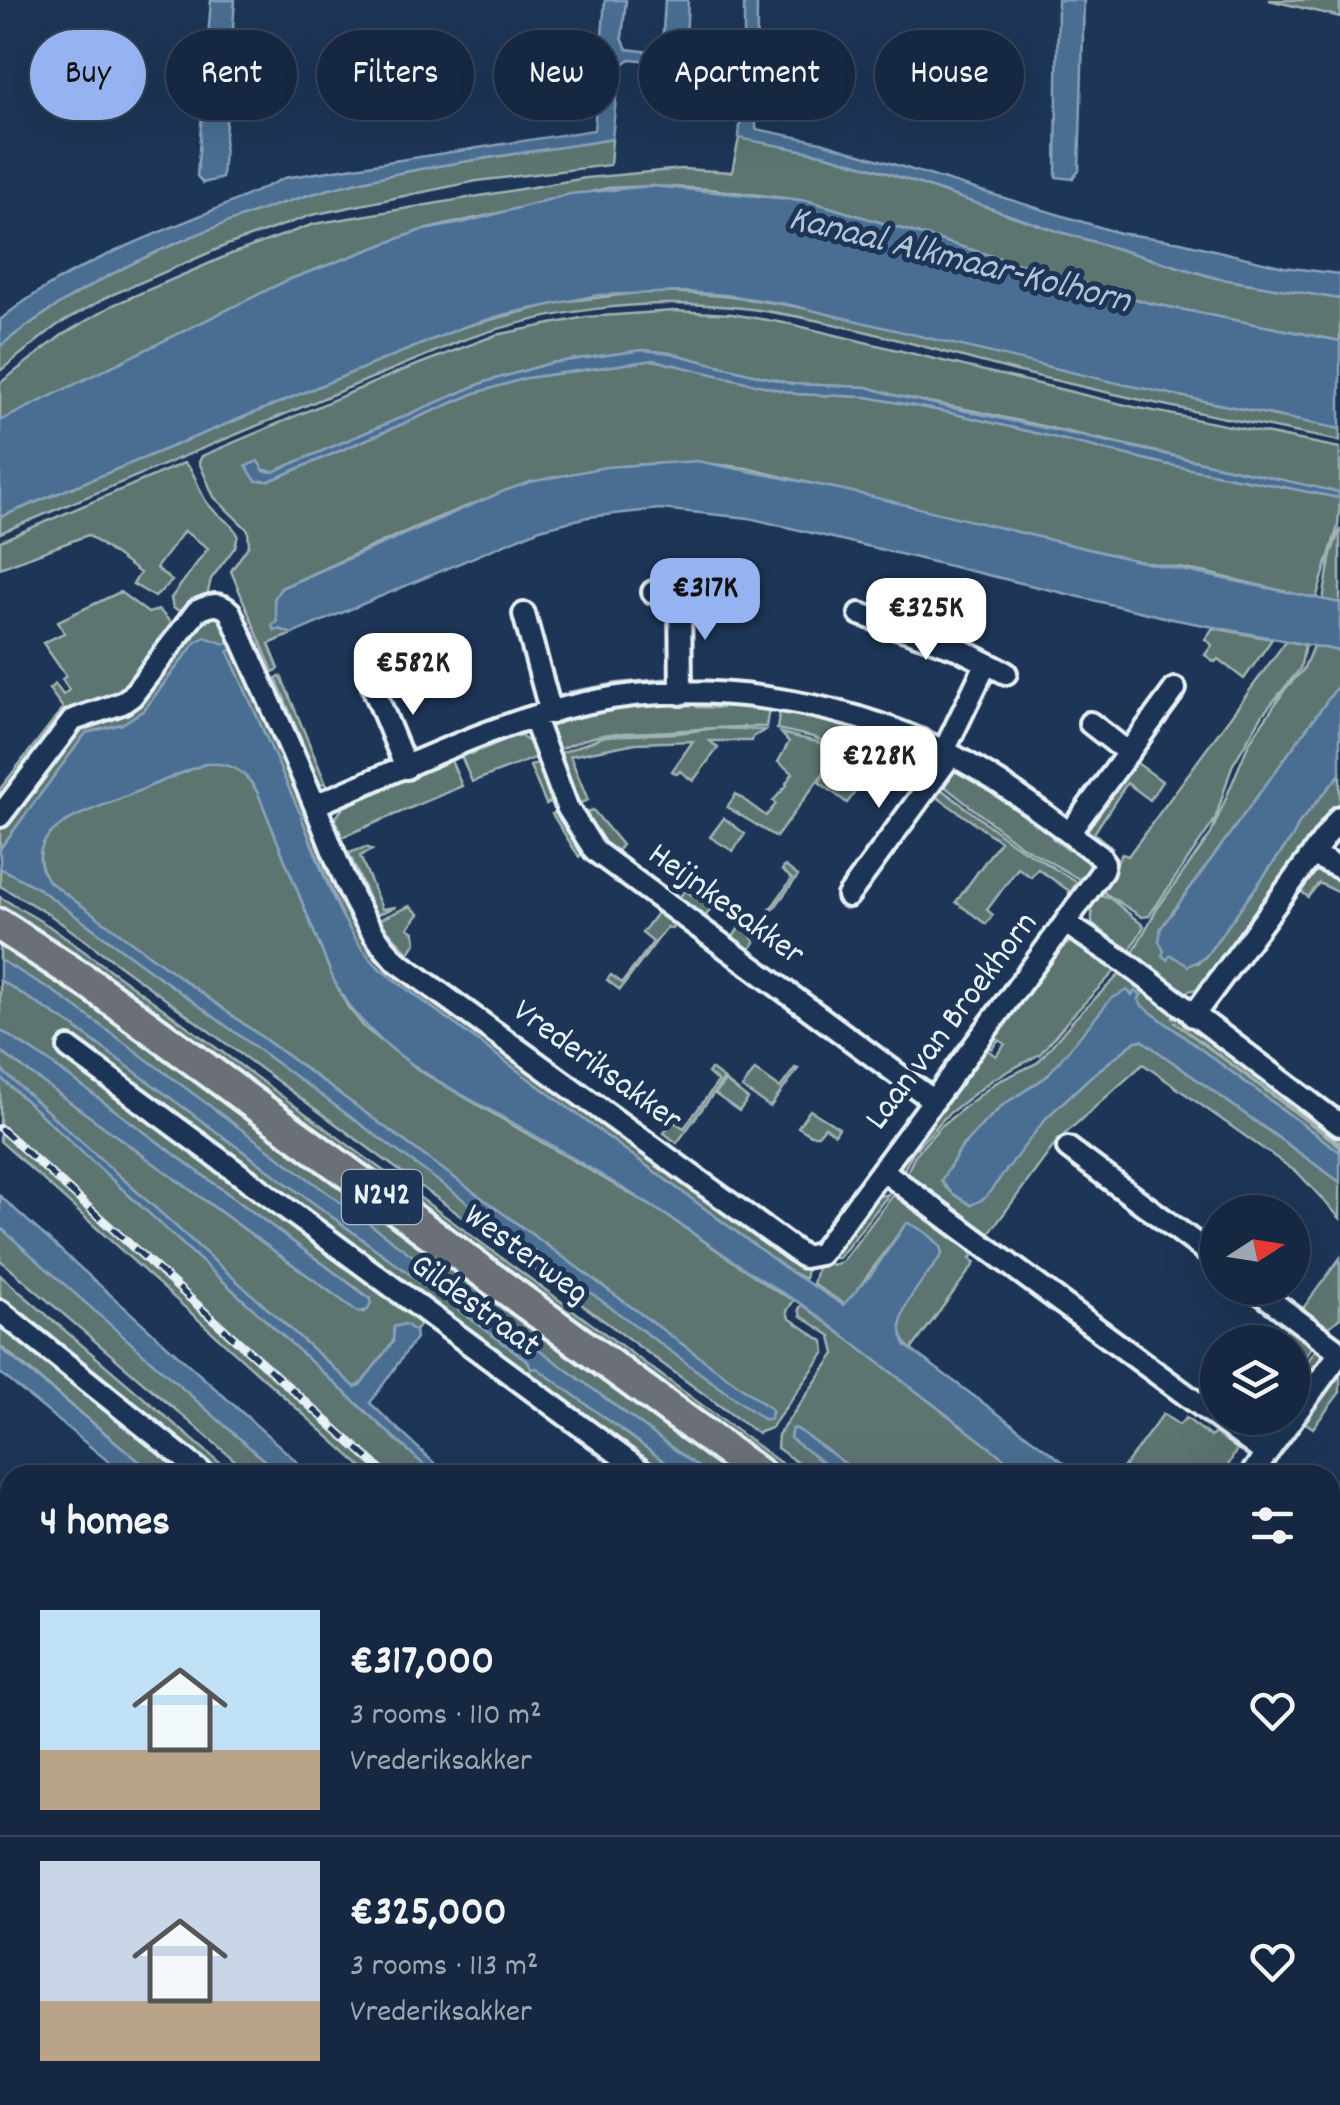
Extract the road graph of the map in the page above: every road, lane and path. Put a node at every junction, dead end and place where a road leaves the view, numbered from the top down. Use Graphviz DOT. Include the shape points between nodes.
graph roads {
  1 [pos="653,592"];
  2 [pos="680,592"];
  3 [pos="716,592"];
  4 [pos="524,614"];
  5 [pos="860,614"];
  6 [pos="373,686"];
  7 [pos="1175,689"];
  8 [pos="681,694"];
  9 [pos="542,716"];
  10 [pos="1090,723"];
  11 [pos="1126,751"];
  12 [pos="948,753"];
  13 [pos="406,768"];
  14 [pos="315,805"];
  15 [pos="0,816"];
  16 [pos="1340,817"];
  17 [pos="1069,833"];
  18 [pos="1313,854"];
  19 [pos="1340,868"];
  20 [pos="848,896"];
  21 [pos="1065,923"];
  22 [pos="0,925"];
  23 [pos="1192,1016"];
  24 [pos="69,1048"];
  25 [pos="934,1100"];
  26 [pos="1340,1125"];
  27 [pos="1068,1148"];
  28 [pos="882,1170"];
  29 [pos="1200,1247"];
  30 [pos="1276,1305"];
  31 [pos="0,1310"];
  32 [pos="1340,1353"];
  33 [pos="1266,1454"];
  34 [pos="193,1465"];
  35 [pos="633,1465"];
  36 [pos="746,1465"];
  37 [pos="1258,1465"];
  1 -- 2 [label="street"];
  2 -- 3 [label="street"];
  2 -- 8 [label="street"];
  4 -- 9 [label="street"];
  5 -- 12 [label="street" via="996,668"];
  6 -- 13 [label="street"];
  7 -- 11 [label="street"];
  8 -- 9 [label="street" via="587,703"];
  8 -- 12 [label="street" via="784,702 852,717"];
  9 -- 13 [label="street"];
  9 -- 25 [label="street, Heijnkesakker" via="567,807 596,851"];
  10 -- 11 [label="street"];
  11 -- 17 [label="street"];
  12 -- 17 [label="street"];
  12 -- 20 [label="street"];
  13 -- 14 [label="street"];
  14 -- 15 [label="street, Vrederiksakker" via="230,612 217,604 197,611 132,696 64,728"];
  14 -- 28 [label="street, Vrederiksakker" via="364,920 395,960 796,1253 820,1254"];
  16 -- 18 [label="street"];
  17 -- 21 [label="street" via="1104,866"];
  18 -- 19 [label="street"];
  18 -- 23 [label="street"];
  21 -- 23 [label="street, Laan van Broekhorn"];
  21 -- 25 [label="street, Laan van Broekhorn"];
  22 -- 36 [label="main road, Westerweg / N242" via="92,985"];
  23 -- 26 [label="street, Laan van Broekhorn"];
  24 -- 35 [label="street, Gildestraat"];
  25 -- 28 [label="street, Laan van Broekhorn"];
  27 -- 29 [label="street"];
  28 -- 33 [label="street, Laan van Broekhorn"];
  30 -- 32 [label="street"];
  31 -- 34 [label="street"];
  32 -- 33 [label="street"];
  33 -- 37 [label="street"];
}
